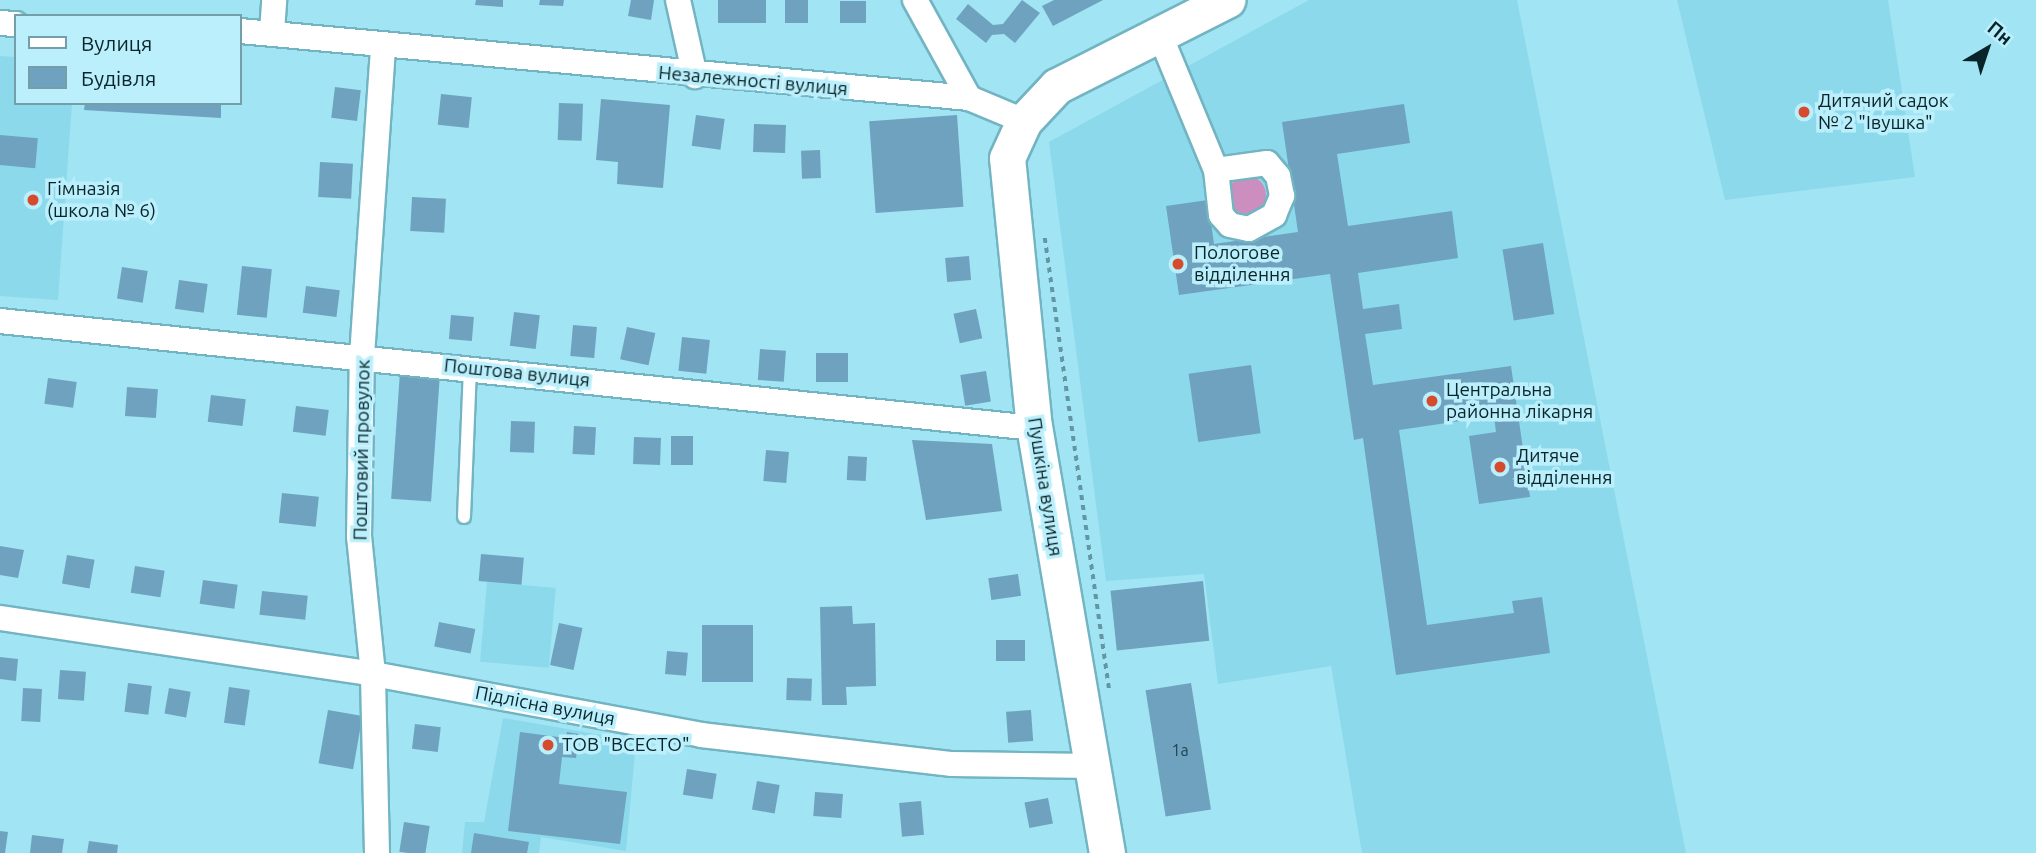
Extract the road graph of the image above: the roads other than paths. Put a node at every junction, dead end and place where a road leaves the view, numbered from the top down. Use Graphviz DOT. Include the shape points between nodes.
graph roads {
  1 [pos="274,0"];
  2 [pos="678,0"];
  3 [pos="915,0"];
  4 [pos="1227,0"];
  5 [pos="242,31"];
  6 [pos="272,32"];
  7 [pos="1160,34"];
  8 [pos="383,46"];
  9 [pos="695,76"];
  10 [pos="969,98"];
  11 [pos="1024,121"];
  12 [pos="1216,170"];
  13 [pos="0,321"];
  14 [pos="362,356"];
  15 [pos="470,368"];
  16 [pos="1034,428"];
  17 [pos="464,517"];
  18 [pos="0,618"];
  19 [pos="373,674"];
  20 [pos="1093,766"];
  21 [pos="377,853"];
  22 [pos="1107,853"];
  1 -- 6 [label="street"];
  2 -- 9 [label="street"];
  3 -- 10 [label="street"];
  4 -- 7 [label="main road"];
  5 -- 6 [label="street, Незалежності вулиця"];
  6 -- 8 [label="street, Незалежності вулиця"];
  7 -- 11 [label="main road" via="1057,86"];
  7 -- 12 [label="street"];
  8 -- 9 [label="street, Незалежності вулиця"];
  8 -- 14 [label="street, Поштовий провулок"];
  9 -- 10 [label="street, Незалежності вулиця"];
  10 -- 11 [label="street, Незалежності вулиця"];
  11 -- 16 [label="main road, Пушкіна вулиця" via="1007,158"];
  13 -- 14 [label="street, Поштова вулиця"];
  14 -- 15 [label="street, Поштова вулиця"];
  14 -- 19 [label="street, Поштовий провулок" via="359,537"];
  15 -- 16 [label="street, Поштова вулиця"];
  15 -- 17 [label="lane"];
  16 -- 20 [label="main road, Пушкіна вулиця"];
  18 -- 19 [label="street, Підлісна вулиця"];
  19 -- 20 [label="street, Підлісна вулиця" via="701,735 952,764"];
  19 -- 21 [label="street, Поштовий провулок"];
  20 -- 22 [label="main road, Пушкіна вулиця"];
}
